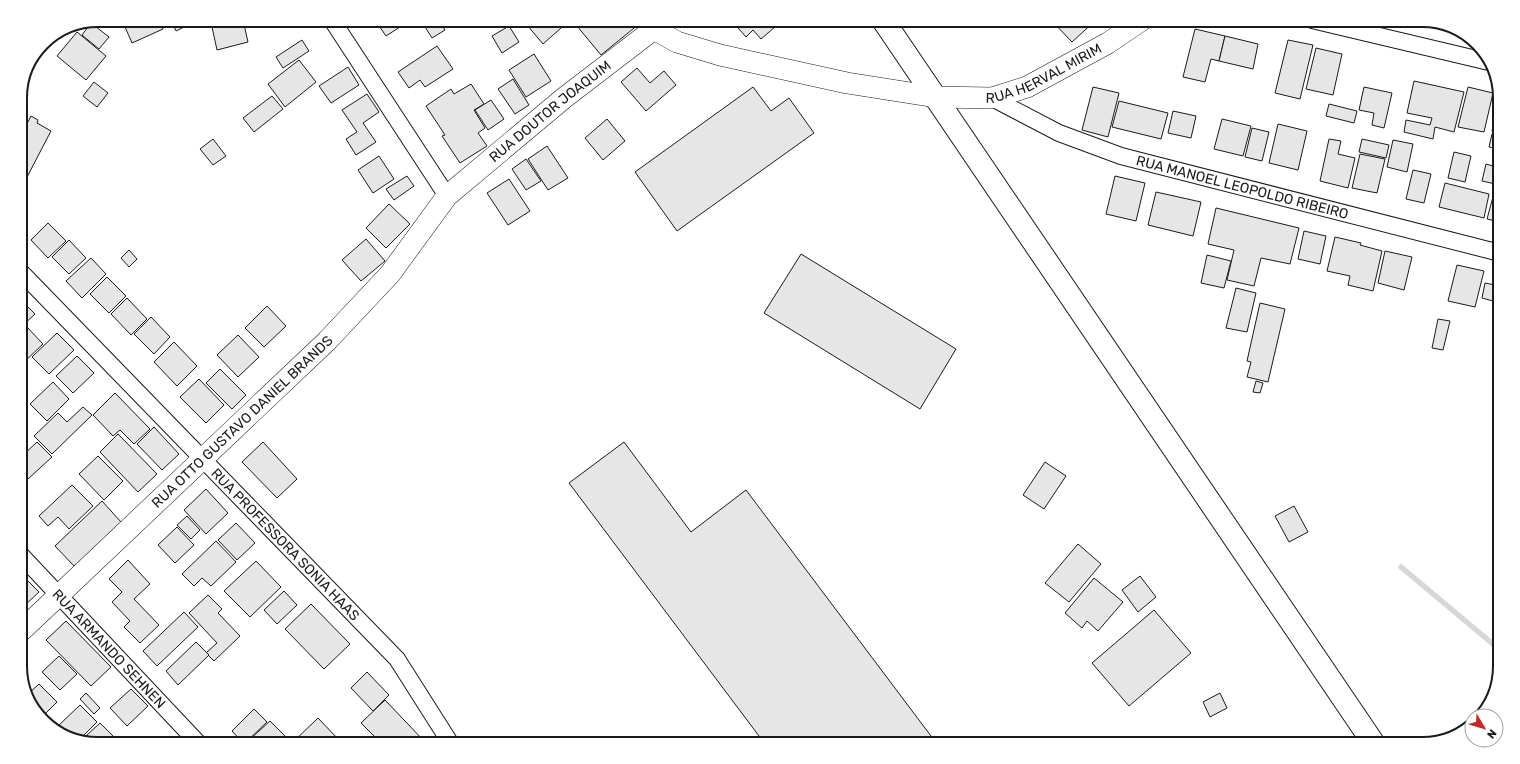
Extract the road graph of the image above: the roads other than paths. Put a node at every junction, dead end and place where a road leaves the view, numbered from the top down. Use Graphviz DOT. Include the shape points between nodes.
graph roads {
  1 [pos="337,27"];
  2 [pos="647,27"];
  3 [pos="655,27"];
  4 [pos="888,27"];
  5 [pos="1132,27"];
  6 [pos="1342,27"];
  7 [pos="1482,60"];
  8 [pos="936,97"];
  9 [pos="992,98"];
  10 [pos="447,196"];
  11 [pos="1493,251"];
  12 [pos="27,278"];
  13 [pos="202,458"];
  14 [pos="27,561"];
  15 [pos="60,596"];
  16 [pos="27,626"];
  17 [pos="192,737"];
  18 [pos="446,737"];
  19 [pos="1369,737"];
  1 -- 10 [label="street"];
  2 -- 10 [label="street, RUA DOUTOR JOAQUIM"];
  3 -- 8 [label="street, RUA HERVAL MIRIM" via="677,42 720,55 847,83"];
  4 -- 8 [label="highway"];
  5 -- 9 [label="street, RUA HERVAL MIRIM" via="1108,43 1027,87"];
  6 -- 7 [label="street"];
  8 -- 9 [label="street, RUA HERVAL MIRIM"];
  8 -- 19 [label="highway"];
  9 -- 11 [label="street, RUA MANOEL LEOPOLDO RIBEIRO" via="1059,133 1121,156"];
  10 -- 13 [label="street, RUA OTTO GUSTAVO DANIEL BRANDS" via="390,274 327,341"];
  12 -- 13 [label="street, RUA PROFESSORA SONIA HAAS"];
  13 -- 15 [label="street, RUA OTTO GUSTAVO DANIEL BRANDS"];
  13 -- 18 [label="street, RUA PROFESSORA SONIA HAAS" via="396,659"];
  14 -- 15 [label="street, RUA ARMANDO SEHNEN"];
  15 -- 16 [label="street, RUA OTTO GUSTAVO DANIEL BRANDS"];
  15 -- 17 [label="street, RUA ARMANDO SEHNEN"];
}
